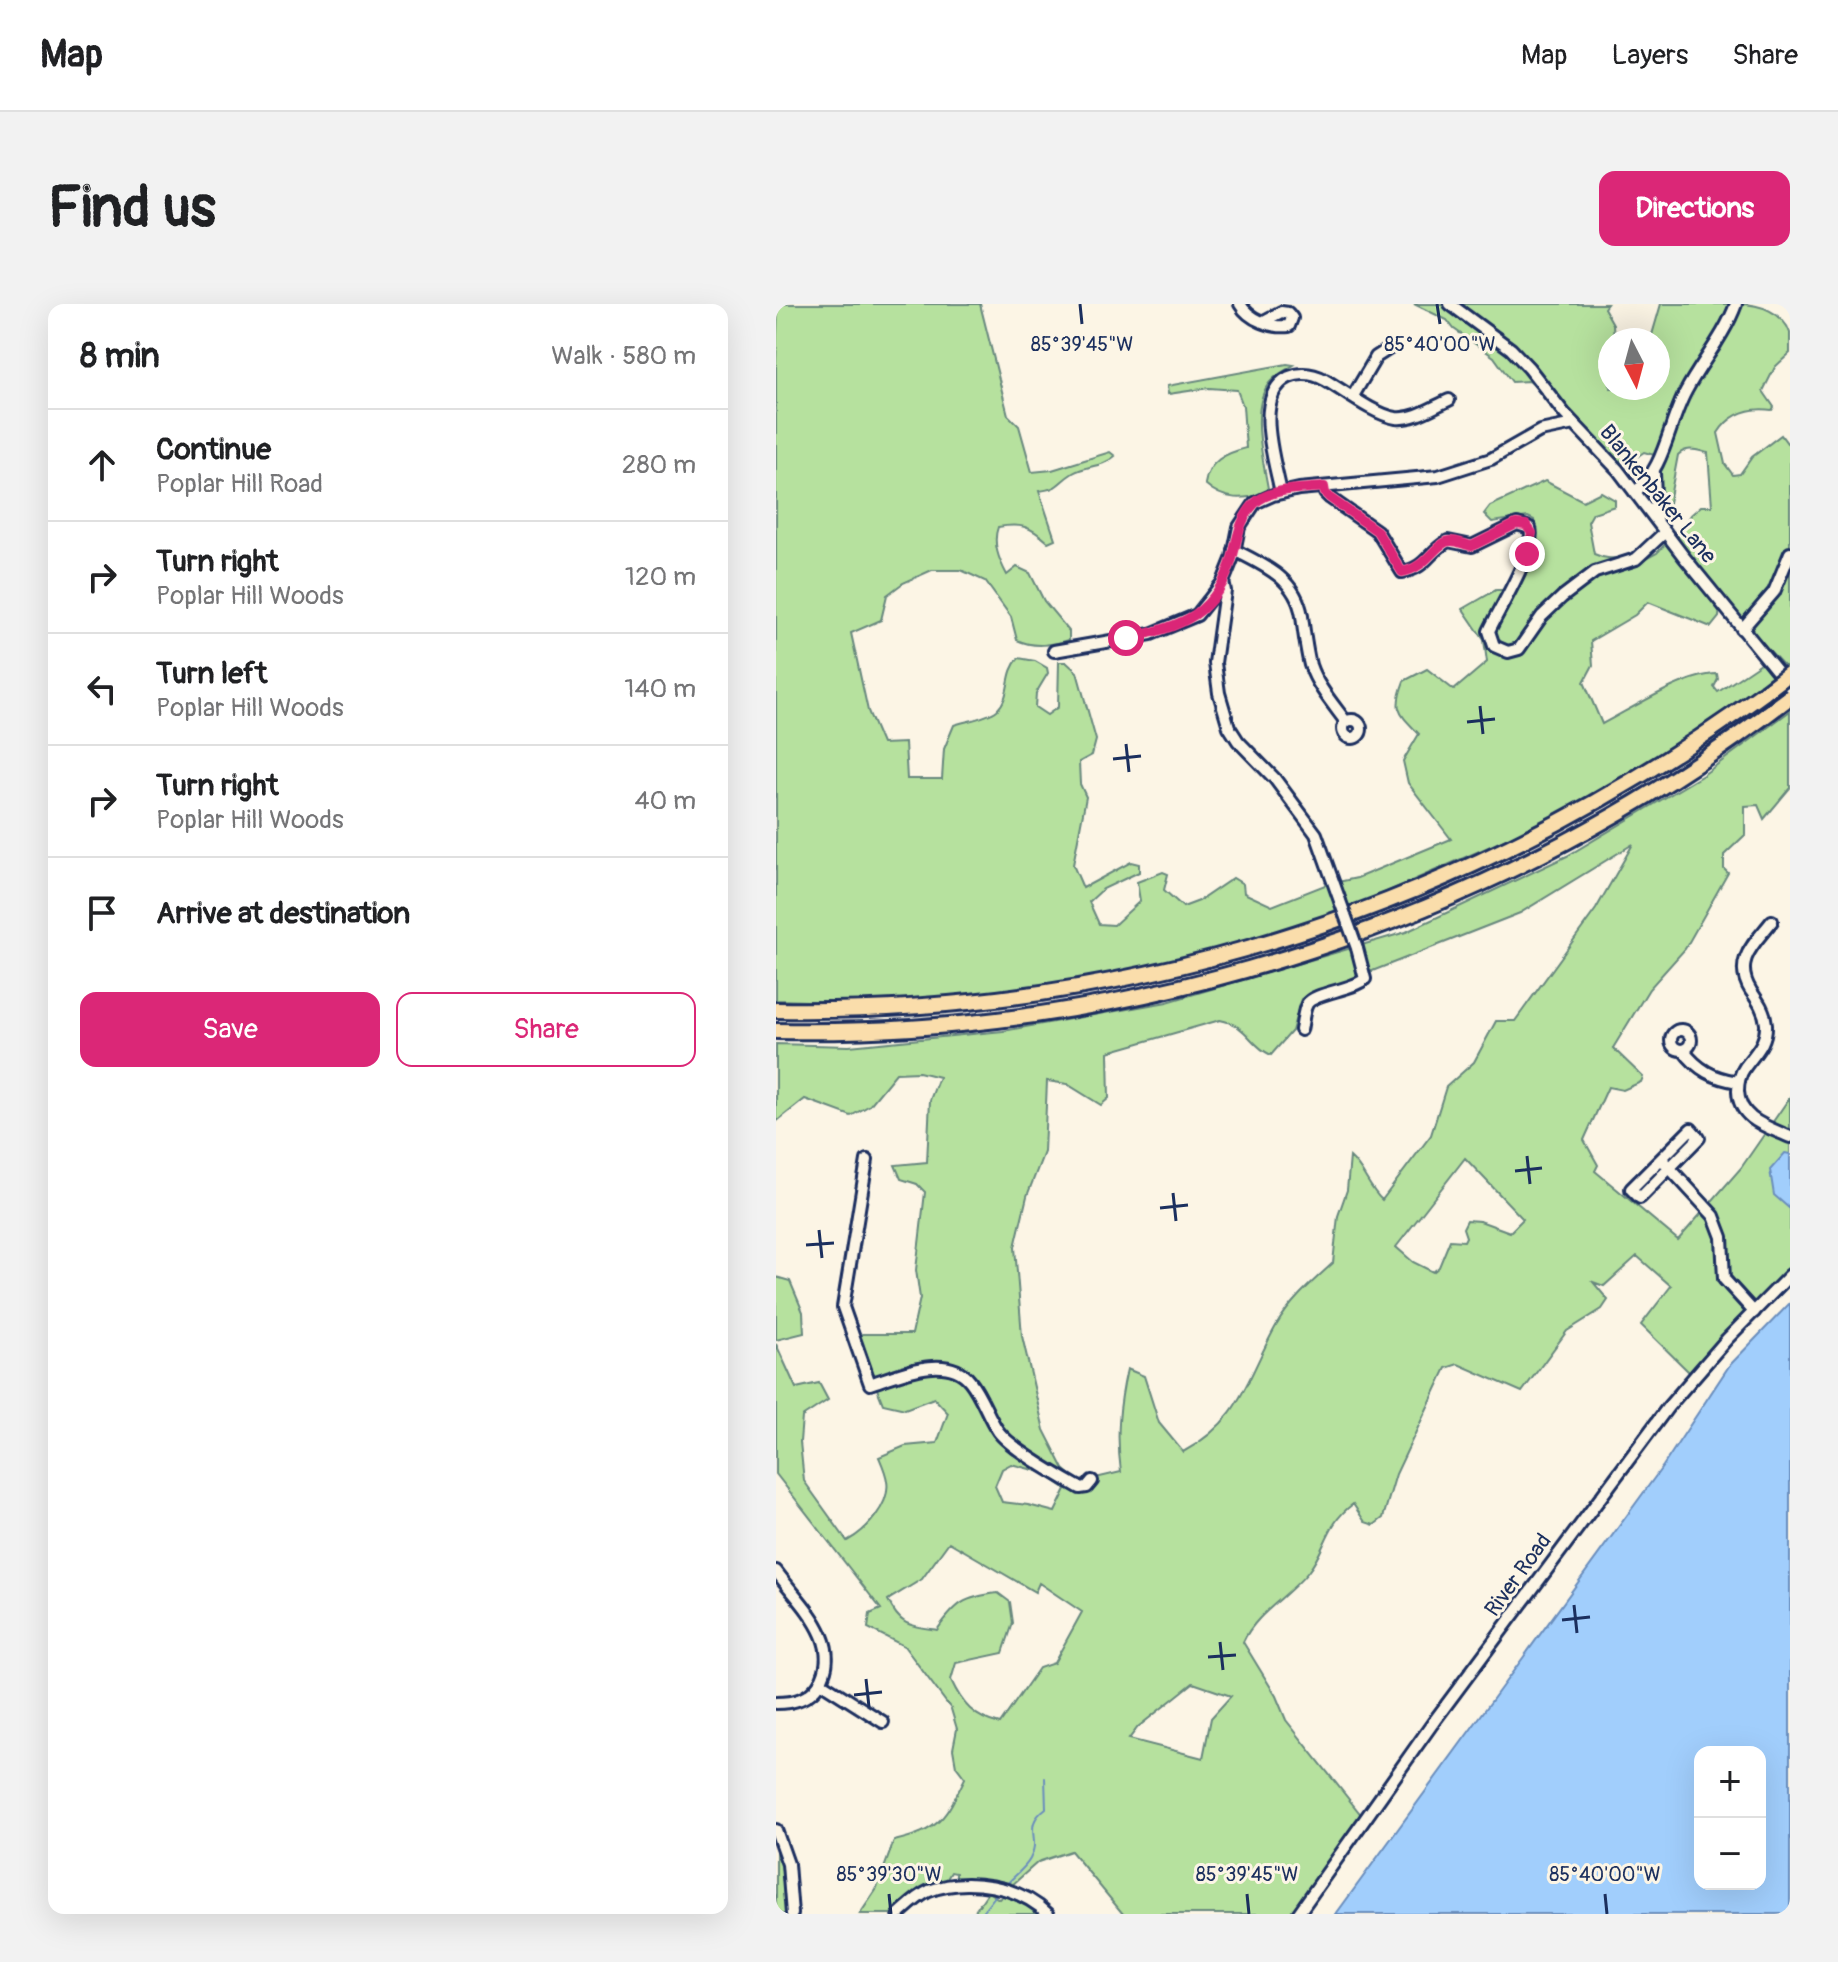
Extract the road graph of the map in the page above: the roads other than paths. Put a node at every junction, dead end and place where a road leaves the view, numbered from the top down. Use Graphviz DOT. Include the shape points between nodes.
graph roads {
  1 [pos="1240,304"];
  2 [pos="1450,304"];
  3 [pos="1736,304"];
  4 [pos="1264,321"];
  5 [pos="1390,348"];
  6 [pos="1353,396"];
  7 [pos="1449,400"];
  8 [pos="1574,424"];
  9 [pos="1654,471"];
  10 [pos="1324,487"];
  11 [pos="1635,492"];
  12 [pos="1281,493"];
  13 [pos="1656,520"];
  14 [pos="1665,532"];
  15 [pos="1234,550"];
  16 [pos="1790,553"];
  17 [pos="1223,582"];
  18 [pos="1742,629"];
  19 [pos="1054,651"];
  20 [pos="1790,673"];
  21 [pos="1790,687"];
  22 [pos="1785,701"];
  23 [pos="1346,722"];
  24 [pos="1772,921"];
  25 [pos="776,1010"];
  26 [pos="1301,1030"];
  27 [pos="776,1031"];
  28 [pos="1683,1050"];
  29 [pos="1738,1082"];
  30 [pos="1790,1137"];
  31 [pos="1661,1159"];
  32 [pos="867,1160"];
  33 [pos="1670,1168"];
  34 [pos="1790,1275"];
  35 [pos="1754,1312"];
  36 [pos="1092,1481"];
  37 [pos="776,1571"];
  38 [pos="820,1682"];
  39 [pos="776,1703"];
  40 [pos="883,1722"];
  41 [pos="776,1830"];
  42 [pos="792,1914"];
  43 [pos="899,1914"];
  44 [pos="1048,1914"];
  45 [pos="1298,1914"];
  1 -- 4 [label="street" via="1247,315"];
  2 -- 8 [label="street, Blankenbaker Lane" via="1516,353"];
  3 -- 9 [label="street" via="1685,392"];
  5 -- 6 [label="street" via="1376,357"];
  6 -- 7 [label="street" via="1394,418 1411,417"];
  6 -- 12 [label="street" via="1312,375 1289,377 1275,388 1267,410"];
  8 -- 10 [label="street" via="1540,431 1491,459 1438,476"];
  8 -- 11 [label="street, Blankenbaker Lane"];
  9 -- 11 [label="street"];
  9 -- 13 [label="street"];
  10 -- 12 [label="street"];
  10 -- 14 [label="street" via="1330,498 1377,531 1402,572 1418,569 1448,541 1472,546 1517,524 1530,528 1527,554 1489,631 1494,646 1508,652 1519,649 1562,597 1595,572 1636,559"];
  11 -- 13 [label="street, Blankenbaker Lane"];
  12 -- 15 [label="street" via="1255,503 1238,529"];
  13 -- 14 [label="street, Blankenbaker Lane"];
  14 -- 18 [label="street, Blankenbaker Lane"];
  15 -- 17 [label="street"];
  15 -- 23 [label="street" via="1290,584 1299,602 1315,677"];
  16 -- 18 [label="street" via="1774,592"];
  17 -- 19 [label="street" via="1197,615 1164,630"];
  17 -- 26 [label="street, bridge" via="1215,663 1229,727 1316,834 1365,979 1311,999"];
  18 -- 21 [label="street, Blankenbaker Lane"];
  20 -- 25 [label="highway, bridge" via="1663,763 1554,826 1361,913 1177,968 1037,995 917,1007"];
  22 -- 27 [label="highway" via="1676,777 1543,853 1405,916 1284,958 1151,993 1008,1019 916,1028"];
  24 -- 29 [label="street" via="1743,962 1747,984 1765,1015 1766,1032"];
  28 -- 29 [label="street" via="1704,1072"];
  29 -- 30 [label="street" via="1741,1104 1751,1118"];
  31 -- 33 [label="street"];
  31 -- 33 [label="street" via="1691,1129 1699,1138"];
  31 -- 33 [label="street" via="1631,1189 1640,1198"];
  32 -- 36 [label="street" via="843,1307 870,1384 924,1369 960,1372 1011,1443 1080,1488"];
  33 -- 35 [label="street" via="1714,1216 1722,1237 1724,1279"];
  34 -- 35 [label="street, River Road"];
  35 -- 45 [label="street, River Road" via="1696,1372 1626,1463"];
  37 -- 38 [label="street" via="826,1641 828,1665"];
  38 -- 39 [label="street" via="799,1700"];
  38 -- 40 [label="street"];
  41 -- 42 [label="street" via="788,1864"];
  43 -- 44 [label="street" via="925,1893 973,1885 1002,1888"];
}
